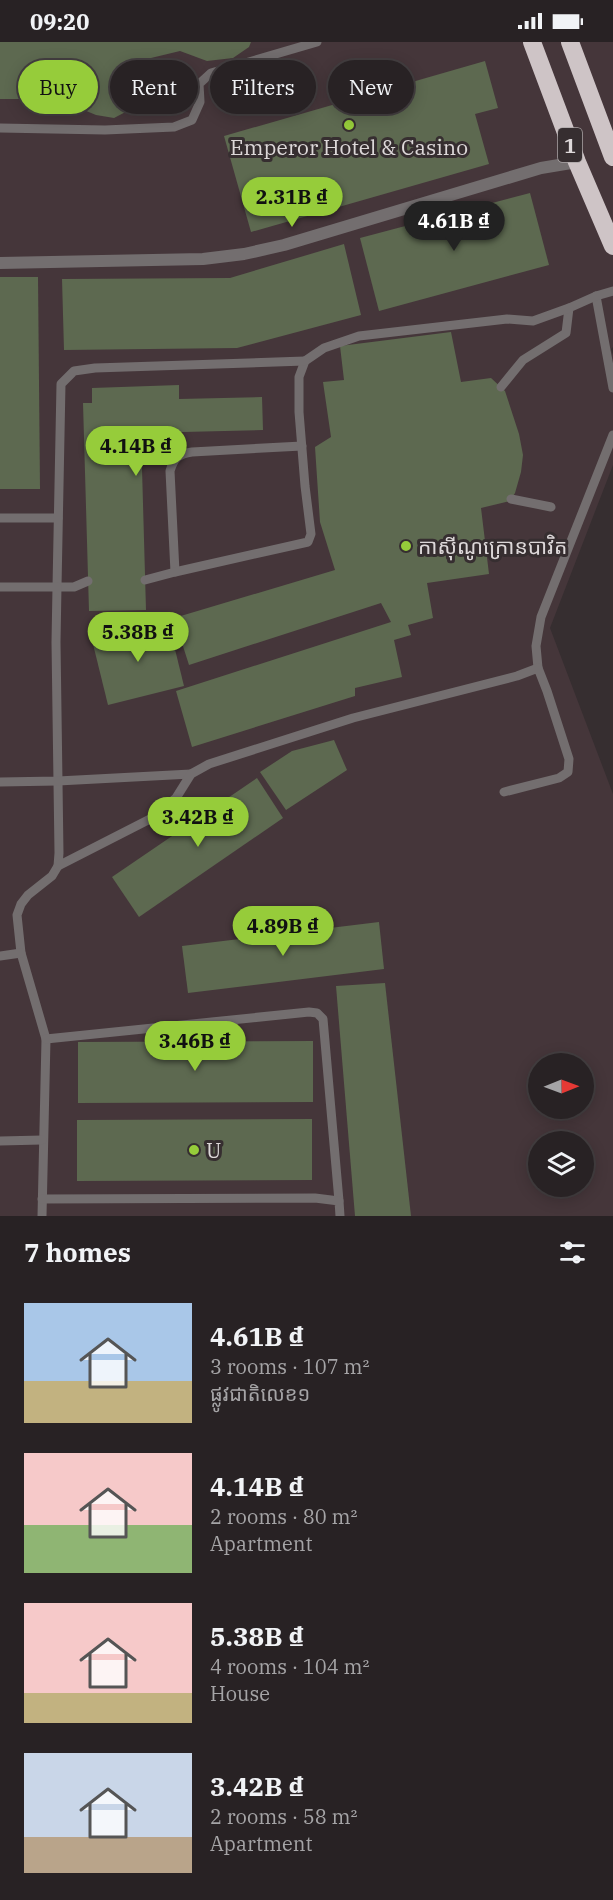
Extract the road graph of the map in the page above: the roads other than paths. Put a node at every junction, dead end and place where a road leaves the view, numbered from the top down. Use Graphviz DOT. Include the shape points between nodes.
graph roads {
  1 [pos="318,42"];
  2 [pos="532,42"];
  3 [pos="570,42"];
  4 [pos="607,123"];
  5 [pos="0,128"];
  6 [pos="613,157"];
  7 [pos="577,162"];
  8 [pos="613,246"];
  9 [pos="0,263"];
  10 [pos="613,291"];
  11 [pos="596,296"];
  12 [pos="569,308"];
  13 [pos="305,361"];
  14 [pos="501,387"];
  15 [pos="613,388"];
  16 [pos="613,435"];
  17 [pos="302,446"];
  18 [pos="511,499"];
  19 [pos="551,507"];
  20 [pos="58,518"];
  21 [pos="0,519"];
  22 [pos="175,572"];
  23 [pos="145,580"];
  24 [pos="88,581"];
  25 [pos="0,586"];
  26 [pos="57,587"];
  27 [pos="538,668"];
  28 [pos="191,774"];
  29 [pos="58,781"];
  30 [pos="0,782"];
  31 [pos="504,792"];
  32 [pos="58,866"];
  33 [pos="21,953"];
  34 [pos="0,956"];
  35 [pos="46,1039"];
  36 [pos="42,1140"];
  37 [pos="0,1141"];
  38 [pos="42,1199"];
  39 [pos="339,1201"];
  40 [pos="42,1216"];
  41 [pos="340,1216"];
  1 -- 5 [label="lane" via="211,72 199,84 200,102 192,120 174,127"];
  2 -- 7 [label="highway, 1"];
  3 -- 4 [label="highway, 1"];
  4 -- 6 [label="highway, 1"];
  7 -- 8 [label="highway, 1"];
  7 -- 9 [label="street" via="541,168 244,254 203,259"];
  10 -- 11 [label="lane"];
  11 -- 12 [label="lane"];
  11 -- 15 [label="lane"];
  12 -- 13 [label="lane" via="533,321 507,319 359,336 324,348"];
  12 -- 14 [label="lane" via="566,333 524,360"];
  13 -- 17 [label="lane" via="299,377"];
  13 -- 20 [label="lane" via="74,371 61,384"];
  16 -- 27 [label="lane" via="541,617 536,646"];
  17 -- 22 [label="lane" via="311,534 308,542"];
  17 -- 22 [label="lane" via="192,452 174,459 170,471"];
  18 -- 19 [label="lane"];
  20 -- 21 [label="lane"];
  20 -- 26 [label="lane"];
  22 -- 23 [label="lane"];
  24 -- 26 [label="lane" via="74,587"];
  25 -- 26 [label="lane"];
  26 -- 29 [label="lane"];
  27 -- 28 [label="lane" via="353,718 209,764"];
  27 -- 31 [label="lane" via="569,759 567,772 559,778"];
  28 -- 29 [label="lane"];
  28 -- 32 [label="lane" via="176,798 150,819"];
  29 -- 30 [label="lane"];
  29 -- 32 [label="lane"];
  32 -- 33 [label="lane" via="21,904 17,915"];
  33 -- 34 [label="lane"];
  33 -- 35 [label="lane"];
  35 -- 36 [label="lane"];
  35 -- 39 [label="lane" via="317,1013 323,1019"];
  36 -- 37 [label="lane"];
  36 -- 38 [label="lane"];
  38 -- 39 [label="lane" via="315,1197"];
  38 -- 40 [label="lane"];
  39 -- 41 [label="lane"];
}
